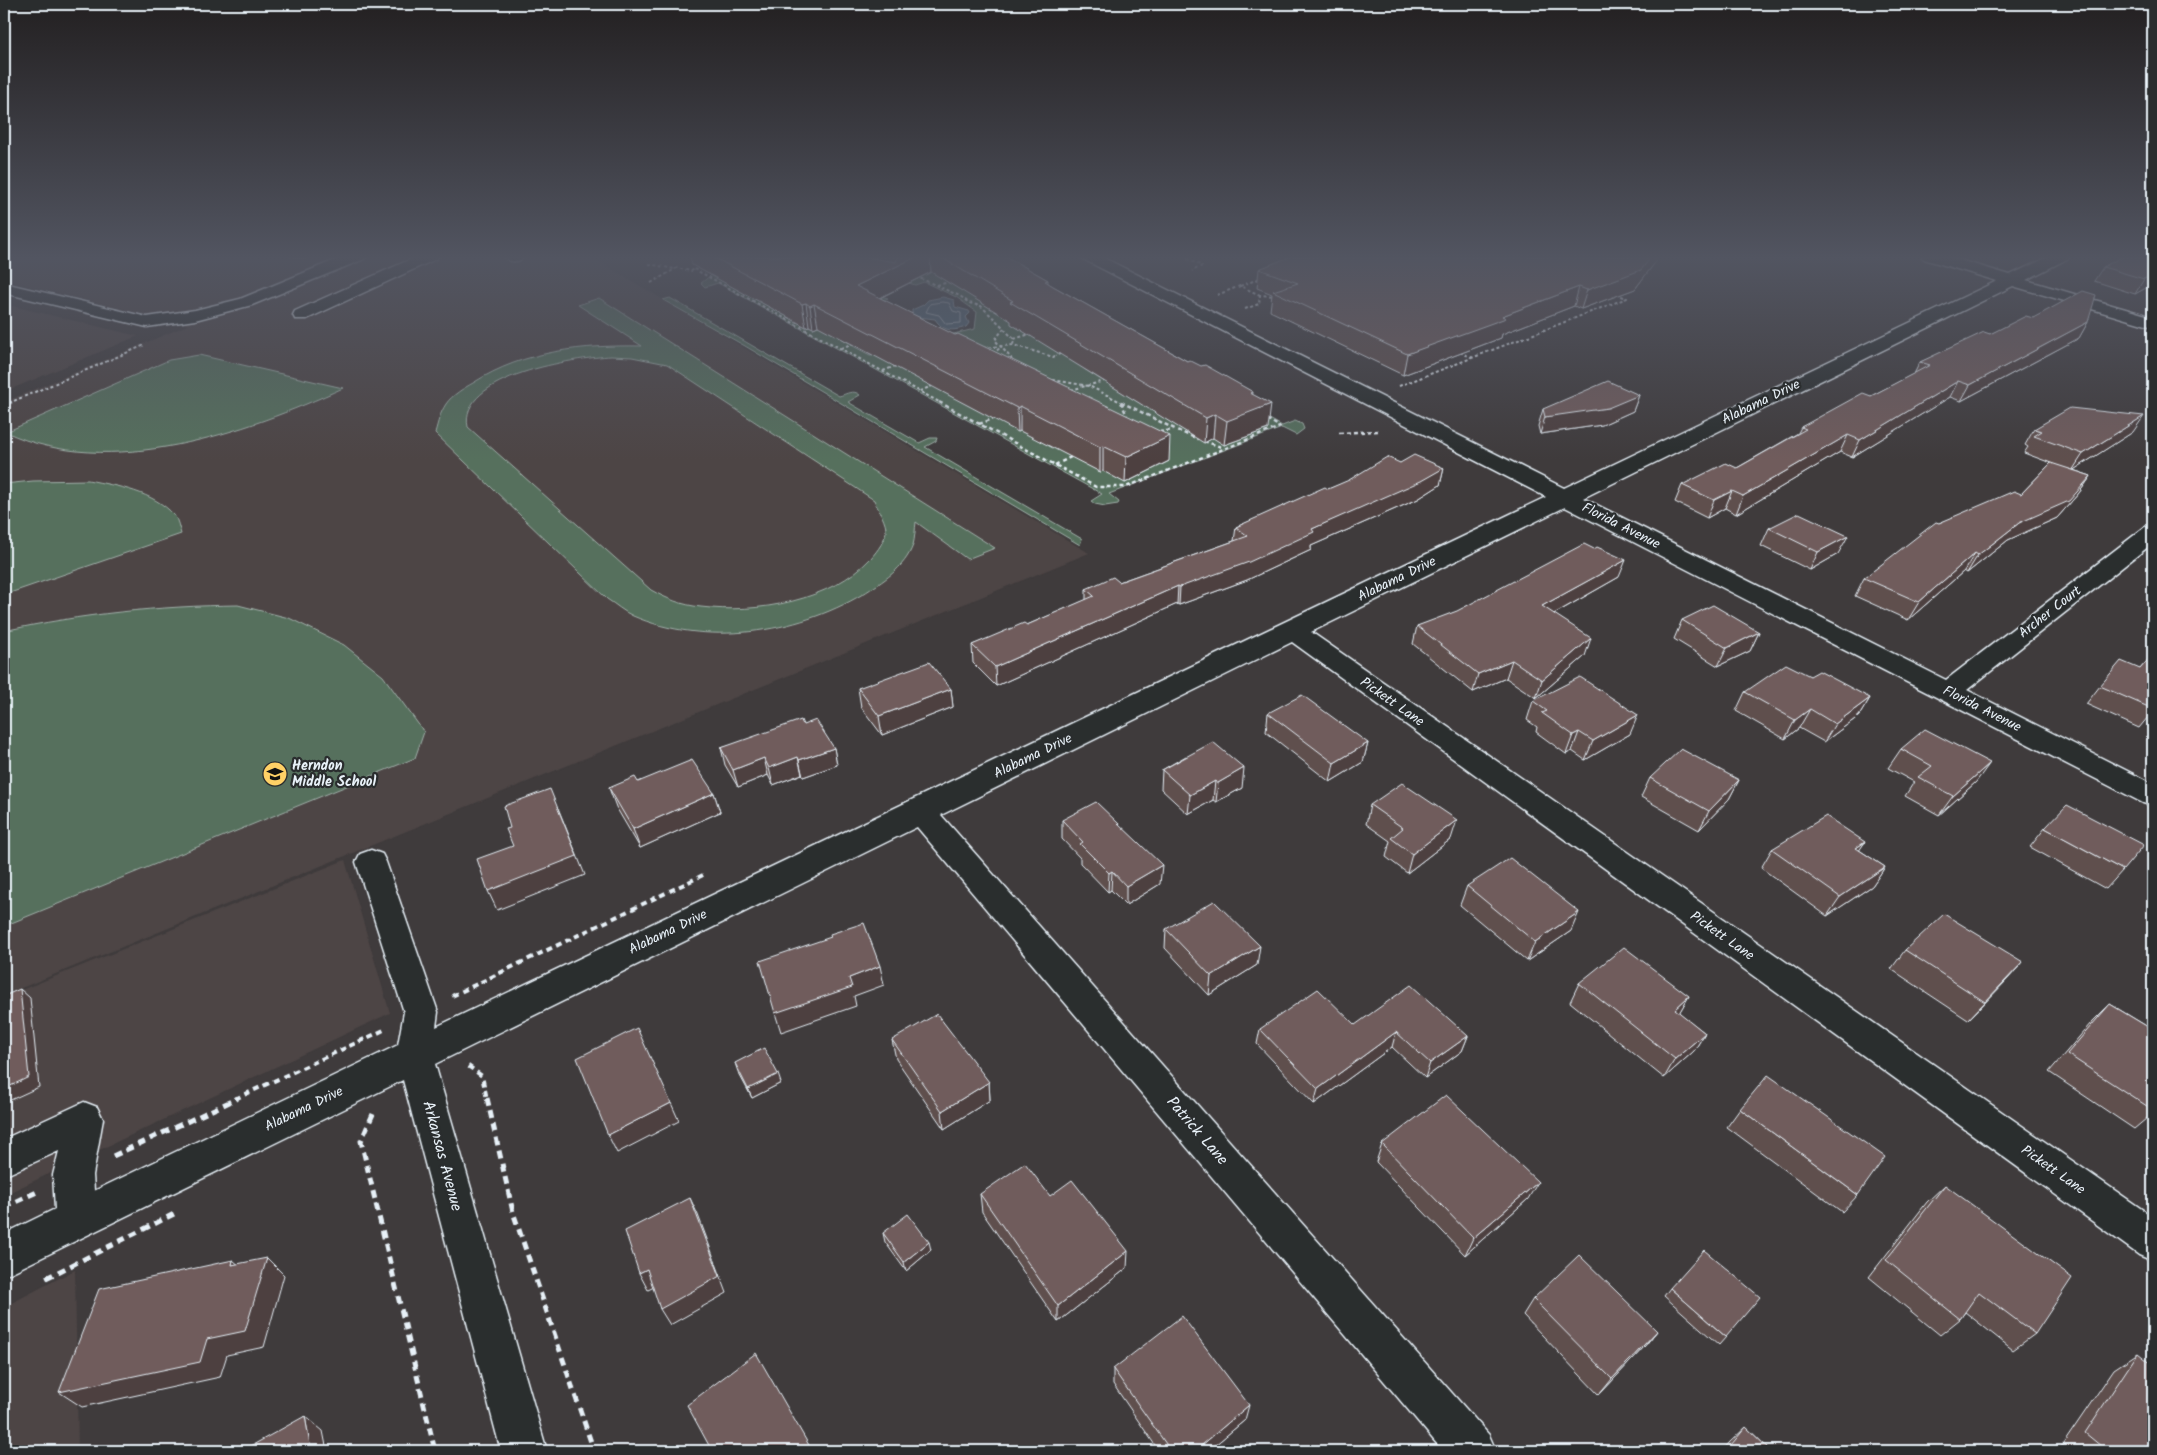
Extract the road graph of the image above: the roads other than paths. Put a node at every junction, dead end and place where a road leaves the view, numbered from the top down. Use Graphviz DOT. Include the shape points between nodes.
graph roads {
  1 [pos="1222,324"];
  2 [pos="1921,324"];
  3 [pos="1564,497"];
  4 [pos="2153,532"];
  5 [pos="1292,630"];
  6 [pos="1947,692"];
  7 [pos="2153,796"];
  8 [pos="920,810"];
  9 [pos="371,862"];
  10 [pos="404,1040"];
  11 [pos="4,1158"];
  12 [pos="76,1220"];
  13 [pos="2153,1241"];
  14 [pos="4,1255"];
  15 [pos="524,1451"];
  16 [pos="1474,1451"];
  1 -- 3 [label="street, Florida Avenue"];
  2 -- 3 [label="street, Alabama Drive"];
  3 -- 5 [label="street, Alabama Drive"];
  3 -- 6 [label="street, Florida Avenue"];
  4 -- 6 [label="street, Archer Court"];
  5 -- 8 [label="street, Alabama Drive"];
  5 -- 13 [label="street, Pickett Lane"];
  6 -- 7 [label="street, Florida Avenue"];
  8 -- 10 [label="street, Alabama Drive"];
  8 -- 16 [label="street, Patrick Lane"];
  9 -- 10 [label="street, Arkansas Avenue" via="421,1012"];
  10 -- 12 [label="street, Alabama Drive"];
  10 -- 15 [label="street, Arkansas Avenue"];
  11 -- 12 [label="street" via="84,1119 74,1175"];
  12 -- 14 [label="street, Alabama Drive"];
}
